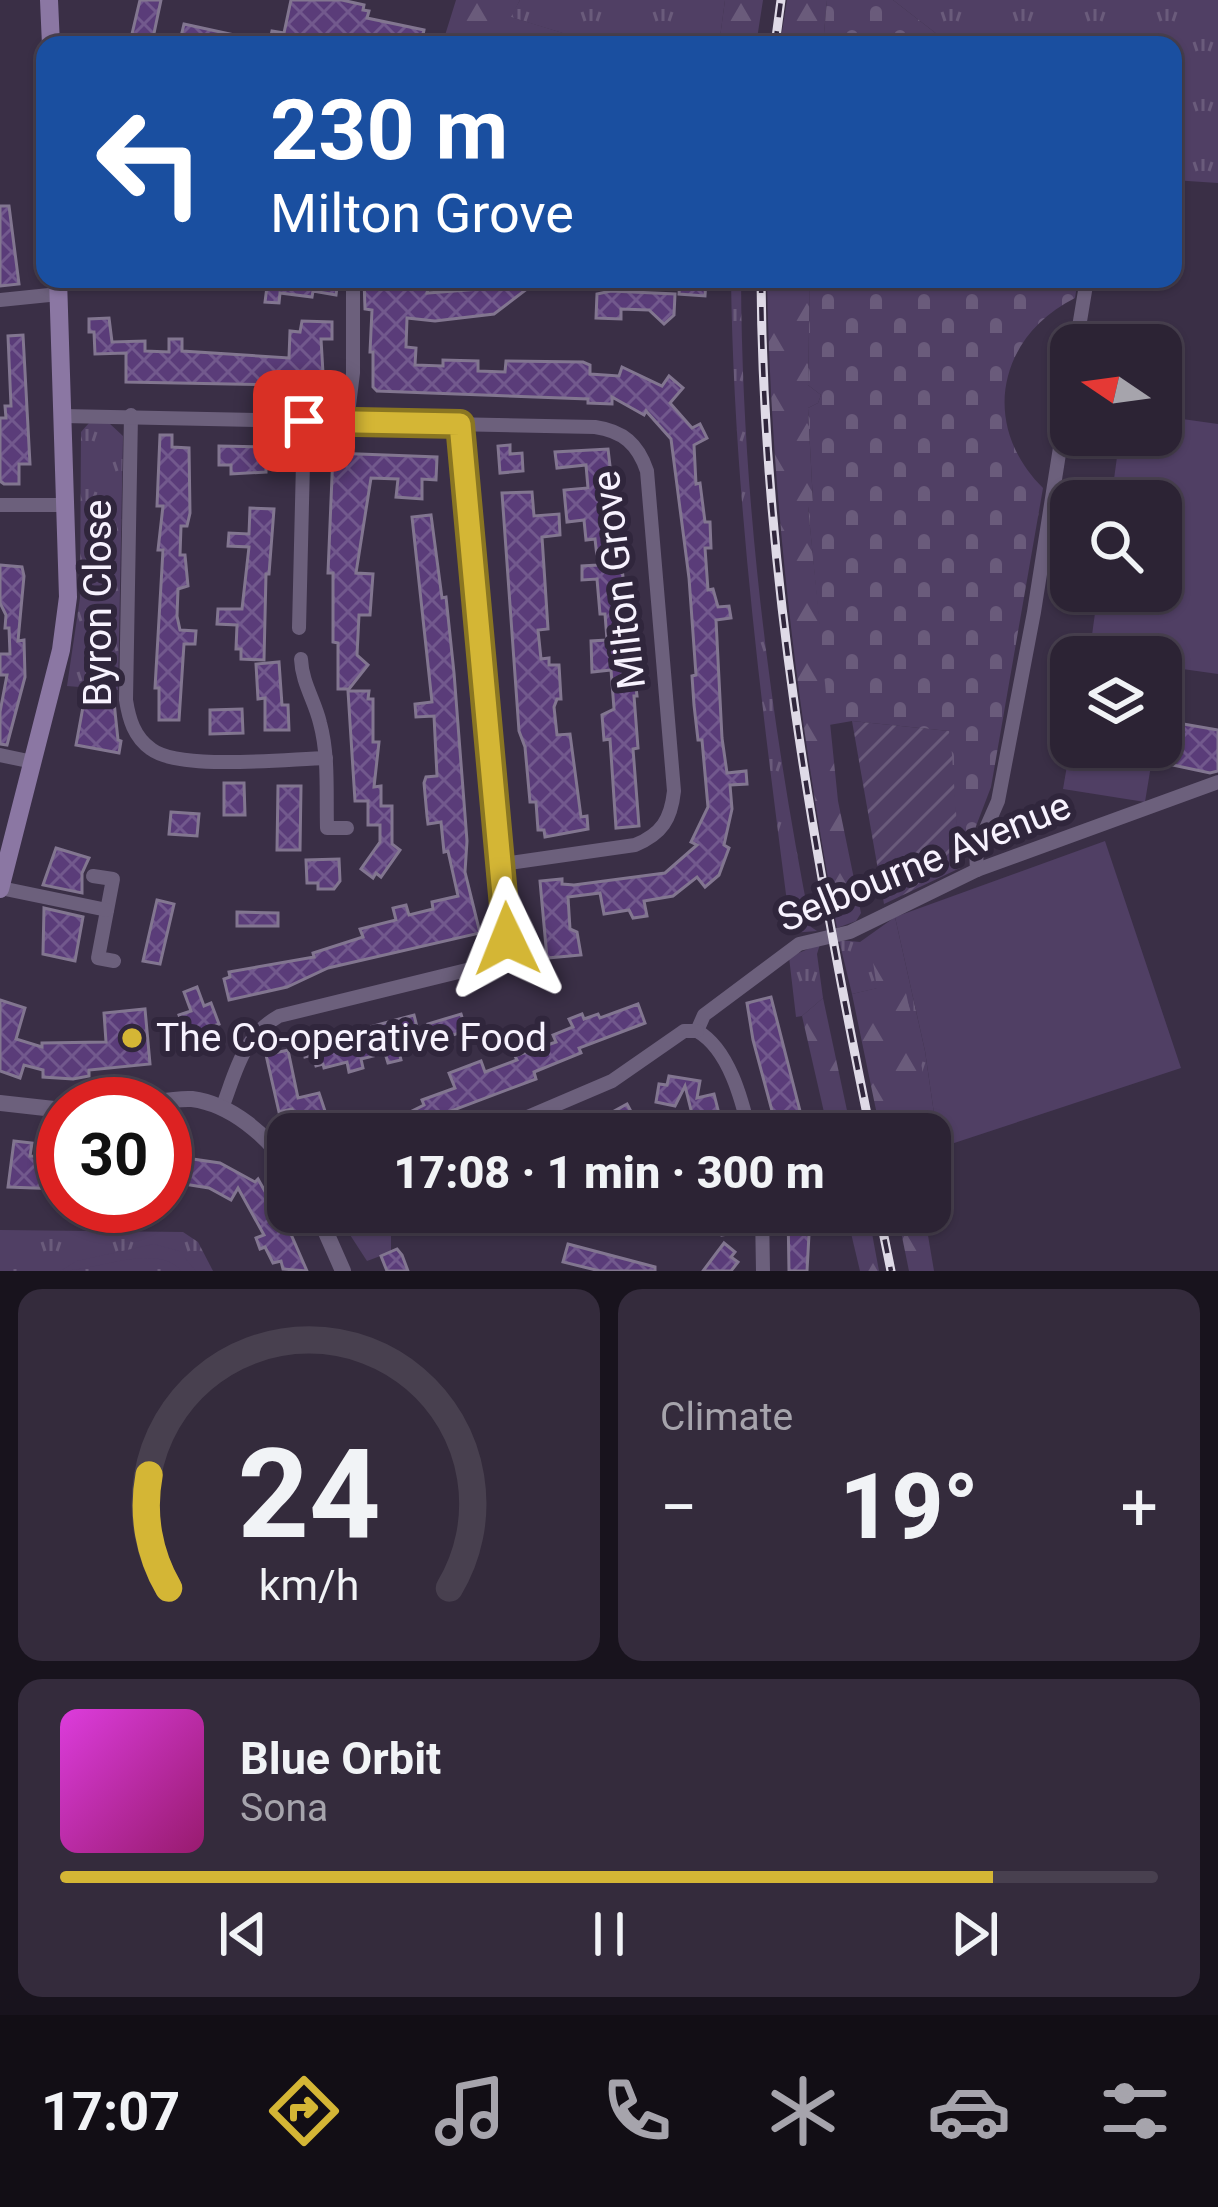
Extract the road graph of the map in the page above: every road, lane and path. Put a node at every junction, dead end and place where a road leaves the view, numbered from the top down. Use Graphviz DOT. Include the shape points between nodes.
graph roads {
  1 [pos="49,0"];
  2 [pos="51,36"];
  3 [pos="55,288"];
  4 [pos="59,288"];
  5 [pos="353,288"];
  6 [pos="1086,288"];
  7 [pos="0,301"];
  8 [pos="1080,324"];
  9 [pos="131,415"];
  10 [pos="63,416"];
  11 [pos="304,421"];
  12 [pos="347,422"];
  13 [pos="460,424"];
  14 [pos="1058,456"];
  15 [pos="65,505"];
  16 [pos="0,506"];
  17 [pos="299,628"];
  18 [pos="301,659"];
  19 [pos="0,755"];
  20 [pos="326,758"];
  21 [pos="33,762"];
  22 [pos="1218,782"];
  23 [pos="347,828"];
  24 [pos="503,863"];
  25 [pos="977,870"];
  26 [pos="93,876"];
  27 [pos="0,889"];
  28 [pos="107,910"];
  29 [pos="114,961"];
  30 [pos="698,1031"];
  31 [pos="192,1099"];
  32 [pos="0,1103"];
  33 [pos="36,1107"];
  34 [pos="222,1108"];
  35 [pos="537,1113"];
  36 [pos="742,1113"];
  37 [pos="267,1143"];
  38 [pos="328,1233"];
  39 [pos="762,1233"];
  40 [pos="343,1271"];
  41 [pos="763,1271"];
  1 -- 2 [label="main road"];
  3 -- 7 [label="street"];
  4 -- 10 [label="main road"];
  5 -- 12 [label="street"];
  6 -- 8 [label="street"];
  9 -- 10 [label="street, Milton Grove"];
  9 -- 11 [label="street, Milton Grove"];
  9 -- 20 [label="street, Byron Close" via="126,700 137,735 183,761"];
  10 -- 15 [label="main road"];
  11 -- 12 [label="street, Milton Grove"];
  11 -- 17 [label="street"];
  12 -- 13 [label="street, Milton Grove"];
  13 -- 24 [label="street"];
  13 -- 24 [label="street, Milton Grove" via="613,430 641,454 647,472 672,809 665,826 635,845"];
  14 -- 25 [label="street" via="998,801 976,851"];
  15 -- 16 [label="street"];
  15 -- 21 [label="main road" via="61,650"];
  18 -- 20 [label="street"];
  19 -- 21 [label="street"];
  20 -- 23 [label="street" via="326,828"];
  21 -- 27 [label="main road"];
  22 -- 25 [label="street, Selbourne Avenue"];
  24 -- 34 [label="street" via="509,923 500,955 487,965 279,1016 249,1039"];
  25 -- 30 [label="street, Selbourne Avenue" via="857,929 792,947 704,1016"];
  26 -- 28 [label="street" via="113,880"];
  27 -- 28 [label="street"];
  28 -- 29 [label="street" via="98,958"];
  30 -- 35 [label="street, Selbourne Avenue" via="684,1030 611,1081"];
  30 -- 36 [label="street" via="720,1053"];
  31 -- 34 [label="street"];
  32 -- 33 [label="street"];
  34 -- 37 [label="street"];
  38 -- 40 [label="street"];
  39 -- 41 [label="street"];
}
